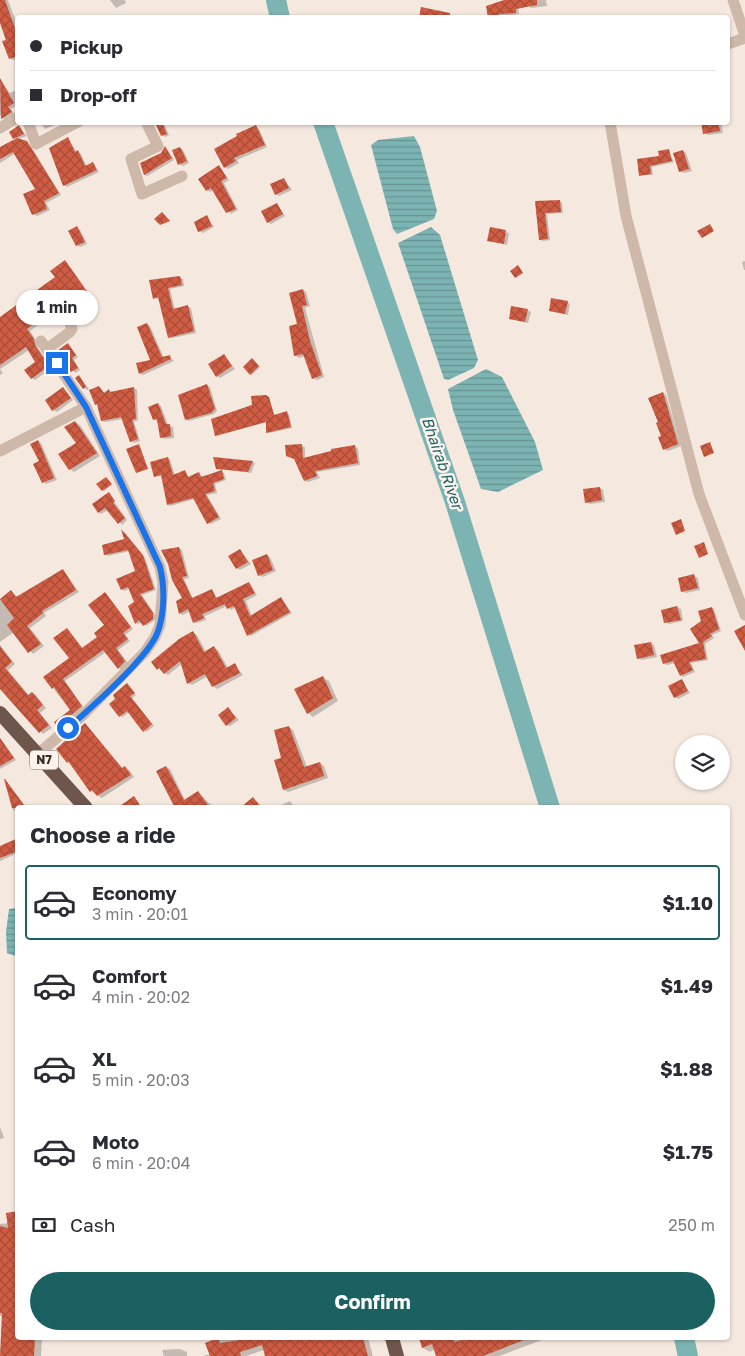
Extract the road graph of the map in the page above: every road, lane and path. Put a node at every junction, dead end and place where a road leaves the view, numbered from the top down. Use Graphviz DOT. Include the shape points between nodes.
graph roads {
  1 [pos="734,0"];
  2 [pos="745,37"];
  3 [pos="730,43"];
  4 [pos="15,119"];
  5 [pos="29,125"];
  6 [pos="72,125"];
  7 [pos="148,125"];
  8 [pos="611,125"];
  9 [pos="0,128"];
  10 [pos="182,176"];
  11 [pos="68,318"];
  12 [pos="86,407"];
  13 [pos="0,451"];
  14 [pos="745,615"];
  15 [pos="0,713"];
  16 [pos="38,754"];
  17 [pos="83,805"];
  18 [pos="393,1340"];
  19 [pos="397,1356"];
  1 -- 2 [label="street"];
  2 -- 3 [label="street"];
  4 -- 9 [label="street"];
  5 -- 6 [label="street" via="36,144"];
  7 -- 10 [label="street" via="158,146 131,159 142,194"];
  8 -- 14 [label="street" via="626,216 699,494"];
  11 -- 12 [label="street" via="72,328 70,332 44,345"];
  12 -- 13 [label="street"];
  12 -- 16 [label="street" via="160,567 163,582 160,625 145,652 83,715"];
  15 -- 16 [label="highway, N7"];
  16 -- 17 [label="highway, N7"];
  18 -- 19 [label="highway"];
}
